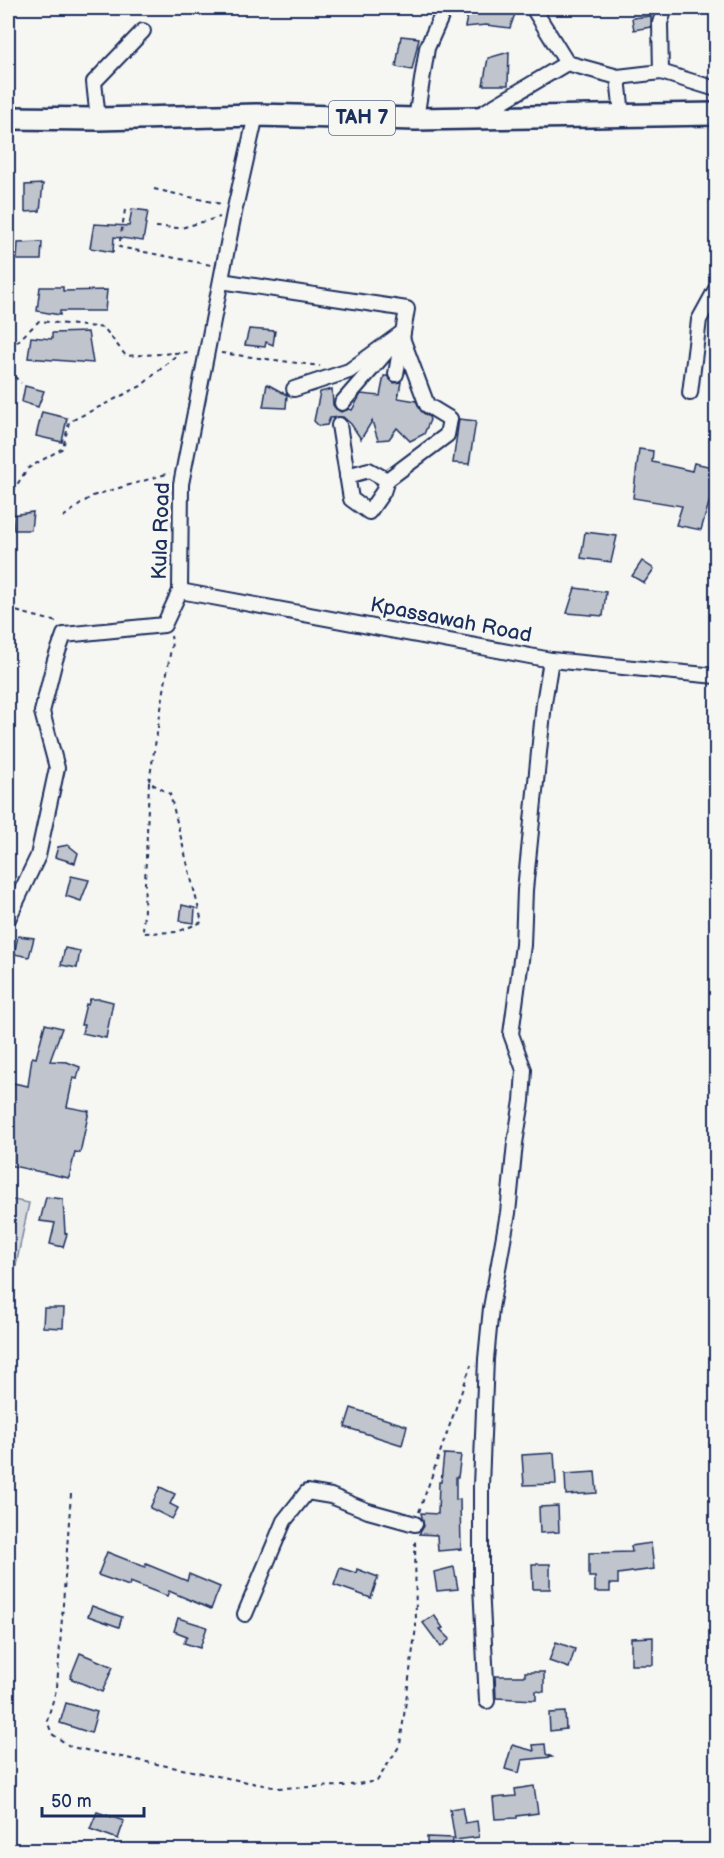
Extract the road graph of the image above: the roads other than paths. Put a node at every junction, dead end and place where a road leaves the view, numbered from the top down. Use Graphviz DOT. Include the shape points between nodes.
graph roads {
  1 [pos="445,8"];
  2 [pos="533,8"];
  3 [pos="664,8"];
  4 [pos="143,31"];
  5 [pos="567,63"];
  6 [pos="661,72"];
  7 [pos="618,76"];
  8 [pos="717,88"];
  9 [pos="717,114"];
  10 [pos="256,115"];
  11 [pos="622,116"];
  12 [pos="8,118"];
  13 [pos="474,118"];
  14 [pos="98,119"];
  15 [pos="416,119"];
  16 [pos="222,274"];
  17 [pos="717,290"];
  18 [pos="403,335"];
  19 [pos="396,374"];
  20 [pos="294,389"];
  21 [pos="690,393"];
  22 [pos="342,403"];
  23 [pos="339,425"];
  24 [pos="347,476"];
  25 [pos="387,480"];
  26 [pos="180,591"];
  27 [pos="551,660"];
  28 [pos="717,676"];
  29 [pos="8,919"];
  30 [pos="415,1524"];
  31 [pos="245,1614"];
  32 [pos="486,1701"];
  1 -- 15 [label="street" via="427,48"];
  2 -- 5 [label="street"];
  3 -- 6 [label="street" via="660,23"];
  4 -- 14 [label="street" via="94,82"];
  5 -- 7 [label="street"];
  5 -- 13 [label="street"];
  6 -- 7 [label="street"];
  6 -- 8 [label="street"];
  7 -- 11 [label="street"];
  9 -- 11 [label="highway, TAH 7"];
  10 -- 14 [label="highway, TAH 7"];
  10 -- 15 [label="highway, TAH 7"];
  10 -- 16 [label="street, Kula Road"];
  11 -- 13 [label="highway, TAH 7"];
  12 -- 14 [label="highway, TAH 7"];
  13 -- 15 [label="highway, TAH 7"];
  16 -- 18 [label="street" via="406,309"];
  16 -- 26 [label="street, Kula Road" via="181,484"];
  17 -- 21 [label="street" via="699,320"];
  18 -- 19 [label="street"];
  18 -- 20 [label="street" via="350,371"];
  18 -- 22 [label="street"];
  18 -- 25 [label="street" via="427,405 450,419 447,435"];
  23 -- 24 [label="street"];
  24 -- 25 [label="street" via="369,470"];
  24 -- 25 [label="street" via="351,499 369,512"];
  26 -- 27 [label="street, Kpassawah Road"];
  26 -- 29 [label="street, Kula Road" via="164,625 64,635 42,712 57,768 38,856"];
  27 -- 28 [label="street, Kpassawah Road"];
  27 -- 32 [label="street" via="526,879 524,945 511,1034 524,1070 522,1101 491,1308 483,1402 481,1586"];
  30 -- 31 [label="street" via="307,1492 284,1521"];
}
